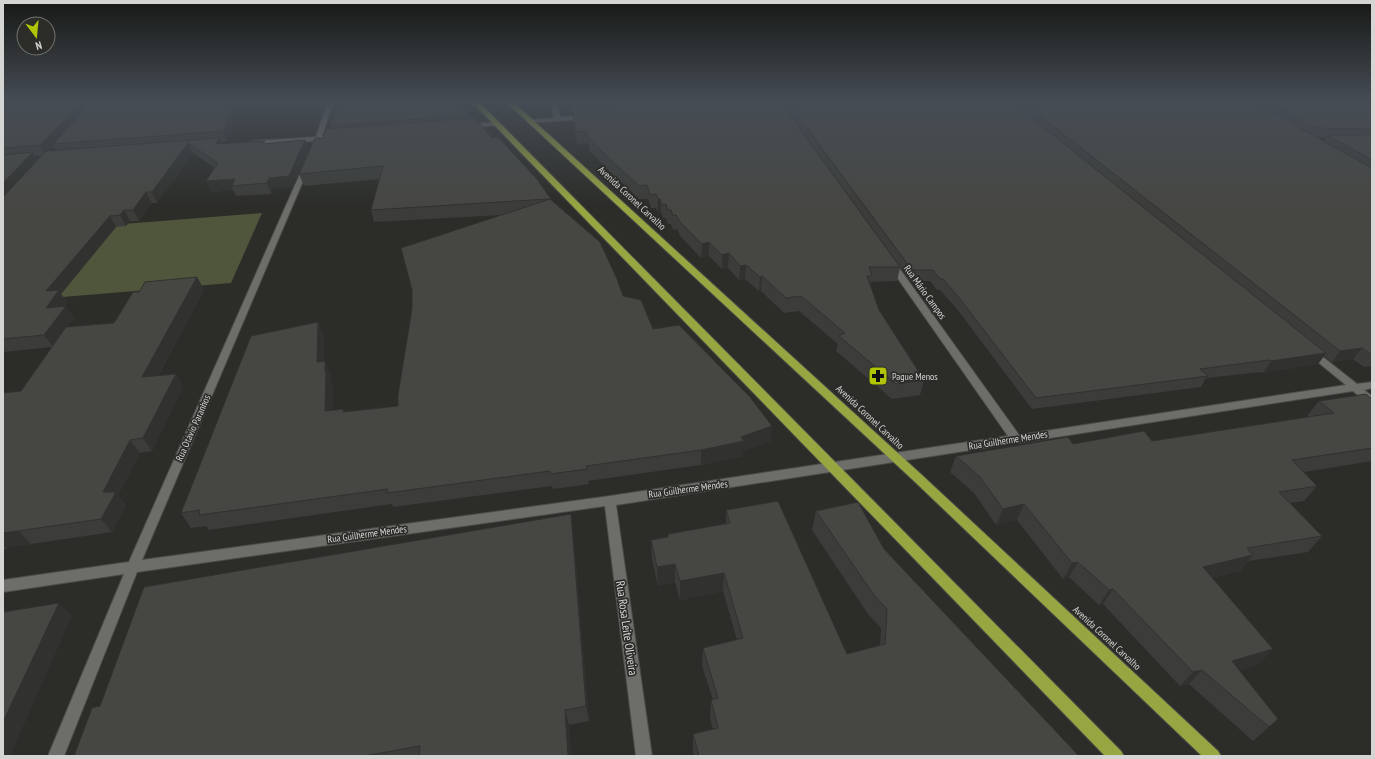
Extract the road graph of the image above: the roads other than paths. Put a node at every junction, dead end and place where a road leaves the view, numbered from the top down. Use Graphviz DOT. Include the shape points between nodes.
graph roads {
  1 [pos="507,135"];
  2 [pos="545,135"];
  3 [pos="334,137"];
  4 [pos="319,138"];
  5 [pos="248,144"];
  6 [pos="886,257"];
  7 [pos="1305,347"];
  8 [pos="1372,384"];
  9 [pos="1355,387"];
  10 [pos="1372,401"];
  11 [pos="1016,439"];
  12 [pos="895,458"];
  13 [pos="834,467"];
  14 [pos="610,501"];
  15 [pos="132,567"];
  16 [pos="3,586"];
  17 [pos="56,756"];
  18 [pos="644,756"];
  19 [pos="1116,756"];
  20 [pos="1213,756"];
  1 -- 13 [label="main road"];
  2 -- 12 [label="main road, Avenida Coronel Carvalho"];
  3 -- 4 [label="street"];
  4 -- 5 [label="street"];
  4 -- 15 [label="street, Rua Otávio Paranhos"];
  6 -- 11 [label="street, Rua Mário Campos"];
  7 -- 9 [label="street"];
  8 -- 9 [label="street, Rua Guilherme Mendes"];
  9 -- 10 [label="street"];
  9 -- 11 [label="street, Rua Guilherme Mendes"];
  11 -- 12 [label="street, Rua Guilherme Mendes"];
  12 -- 13 [label="street, Rua Guilherme Mendes"];
  12 -- 20 [label="main road, Avenida Coronel Carvalho"];
  13 -- 14 [label="street, Rua Guilherme Mendes"];
  13 -- 19 [label="main road"];
  14 -- 15 [label="street, Rua Guilherme Mendes"];
  14 -- 18 [label="street, Rua Rosa Leite Oliveira"];
  15 -- 16 [label="street, Rua Guilherme Mendes"];
  15 -- 17 [label="street, Rua Otávio Paranhos"];
}
